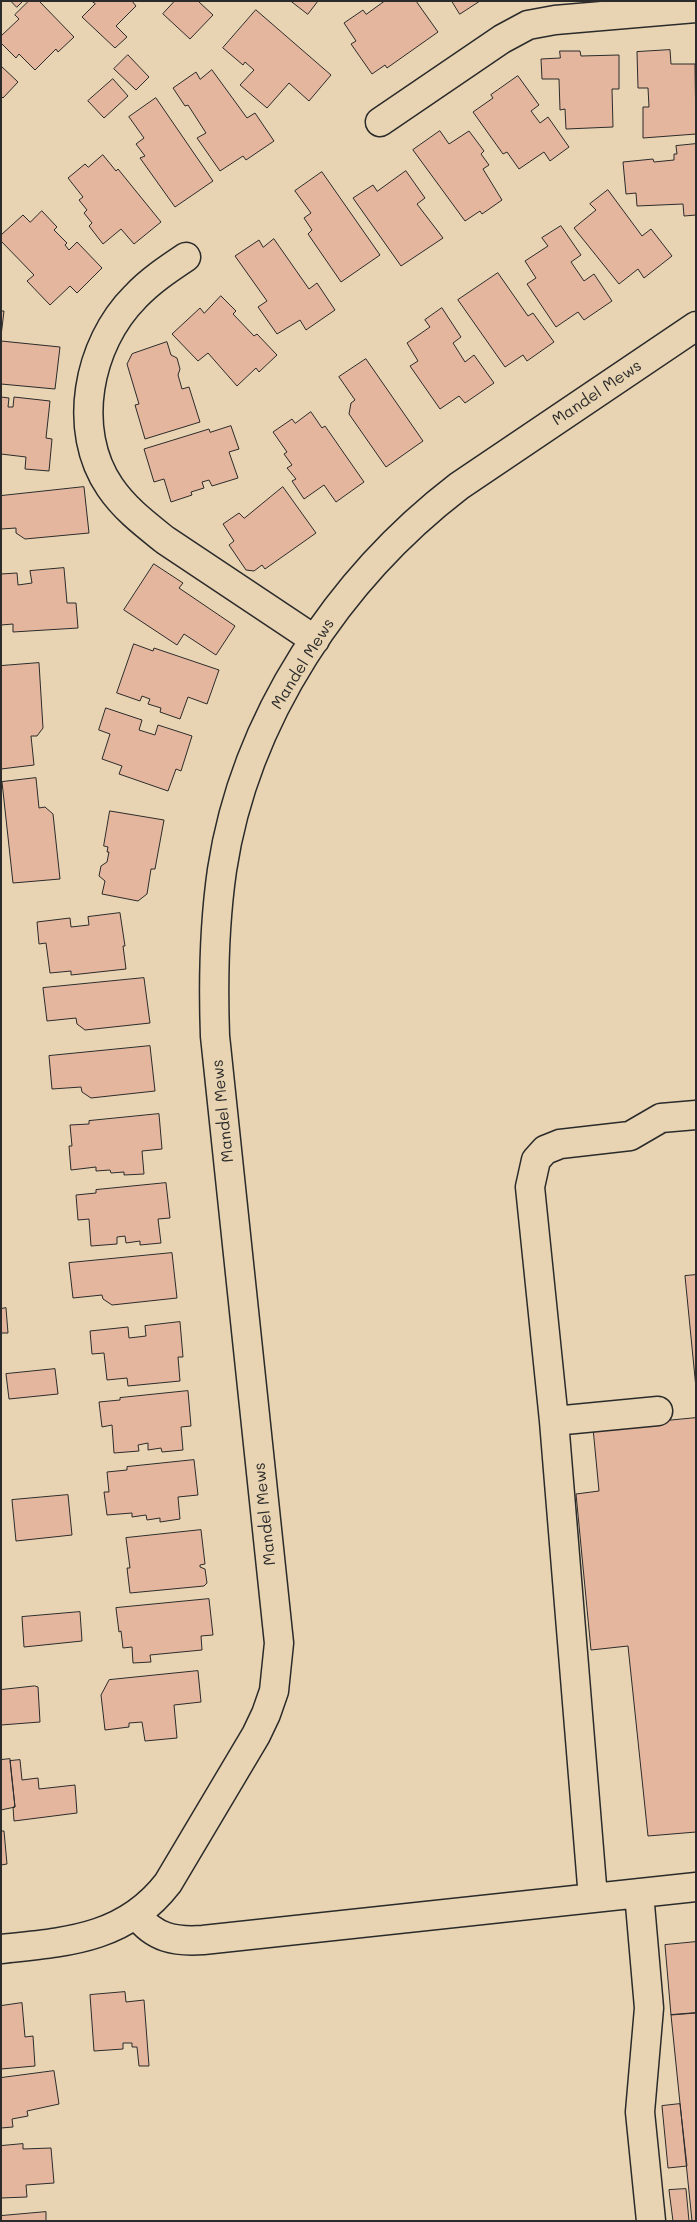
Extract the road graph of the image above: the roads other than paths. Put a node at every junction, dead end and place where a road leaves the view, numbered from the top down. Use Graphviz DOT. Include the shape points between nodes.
graph roads {
  1 [pos="696,8"];
  2 [pos="380,122"];
  3 [pos="186,257"];
  4 [pos="696,326"];
  5 [pos="315,640"];
  6 [pos="696,1115"];
  7 [pos="658,1411"];
  8 [pos="554,1421"];
  9 [pos="696,1887"];
  10 [pos="639,1893"];
  11 [pos="593,1898"];
  12 [pos="137,1915"];
  13 [pos="1,1949"];
  14 [pos="651,2221"];
  1 -- 2 [label="street" via="528,25 502,39"];
  3 -- 5 [label="street" via="134,297 116,319 100,350 92,374 89,419 99,465 109,486 142,522"];
  4 -- 5 [label="street, Mandel Mews" via="428,510 371,566"];
  5 -- 12 [label="street, Mandel Mews" via="282,691 258,744 236,808 222,869 214,943 215,1036 278,1643 278,1669 274,1691 256,1735 168,1883"];
  6 -- 8 [label="street" via="662,1118 630,1136 560,1144 545,1150 536,1160 530,1186"];
  7 -- 8 [label="street"];
  8 -- 11 [label="street"];
  9 -- 10 [label="street"];
  10 -- 11 [label="street"];
  10 -- 14 [label="street" via="649,2008 640,2112"];
  11 -- 12 [label="street" via="187,1941 152,1932"];
  12 -- 13 [label="street, Mandel Mews" via="114,1928 81,1938"];
}
